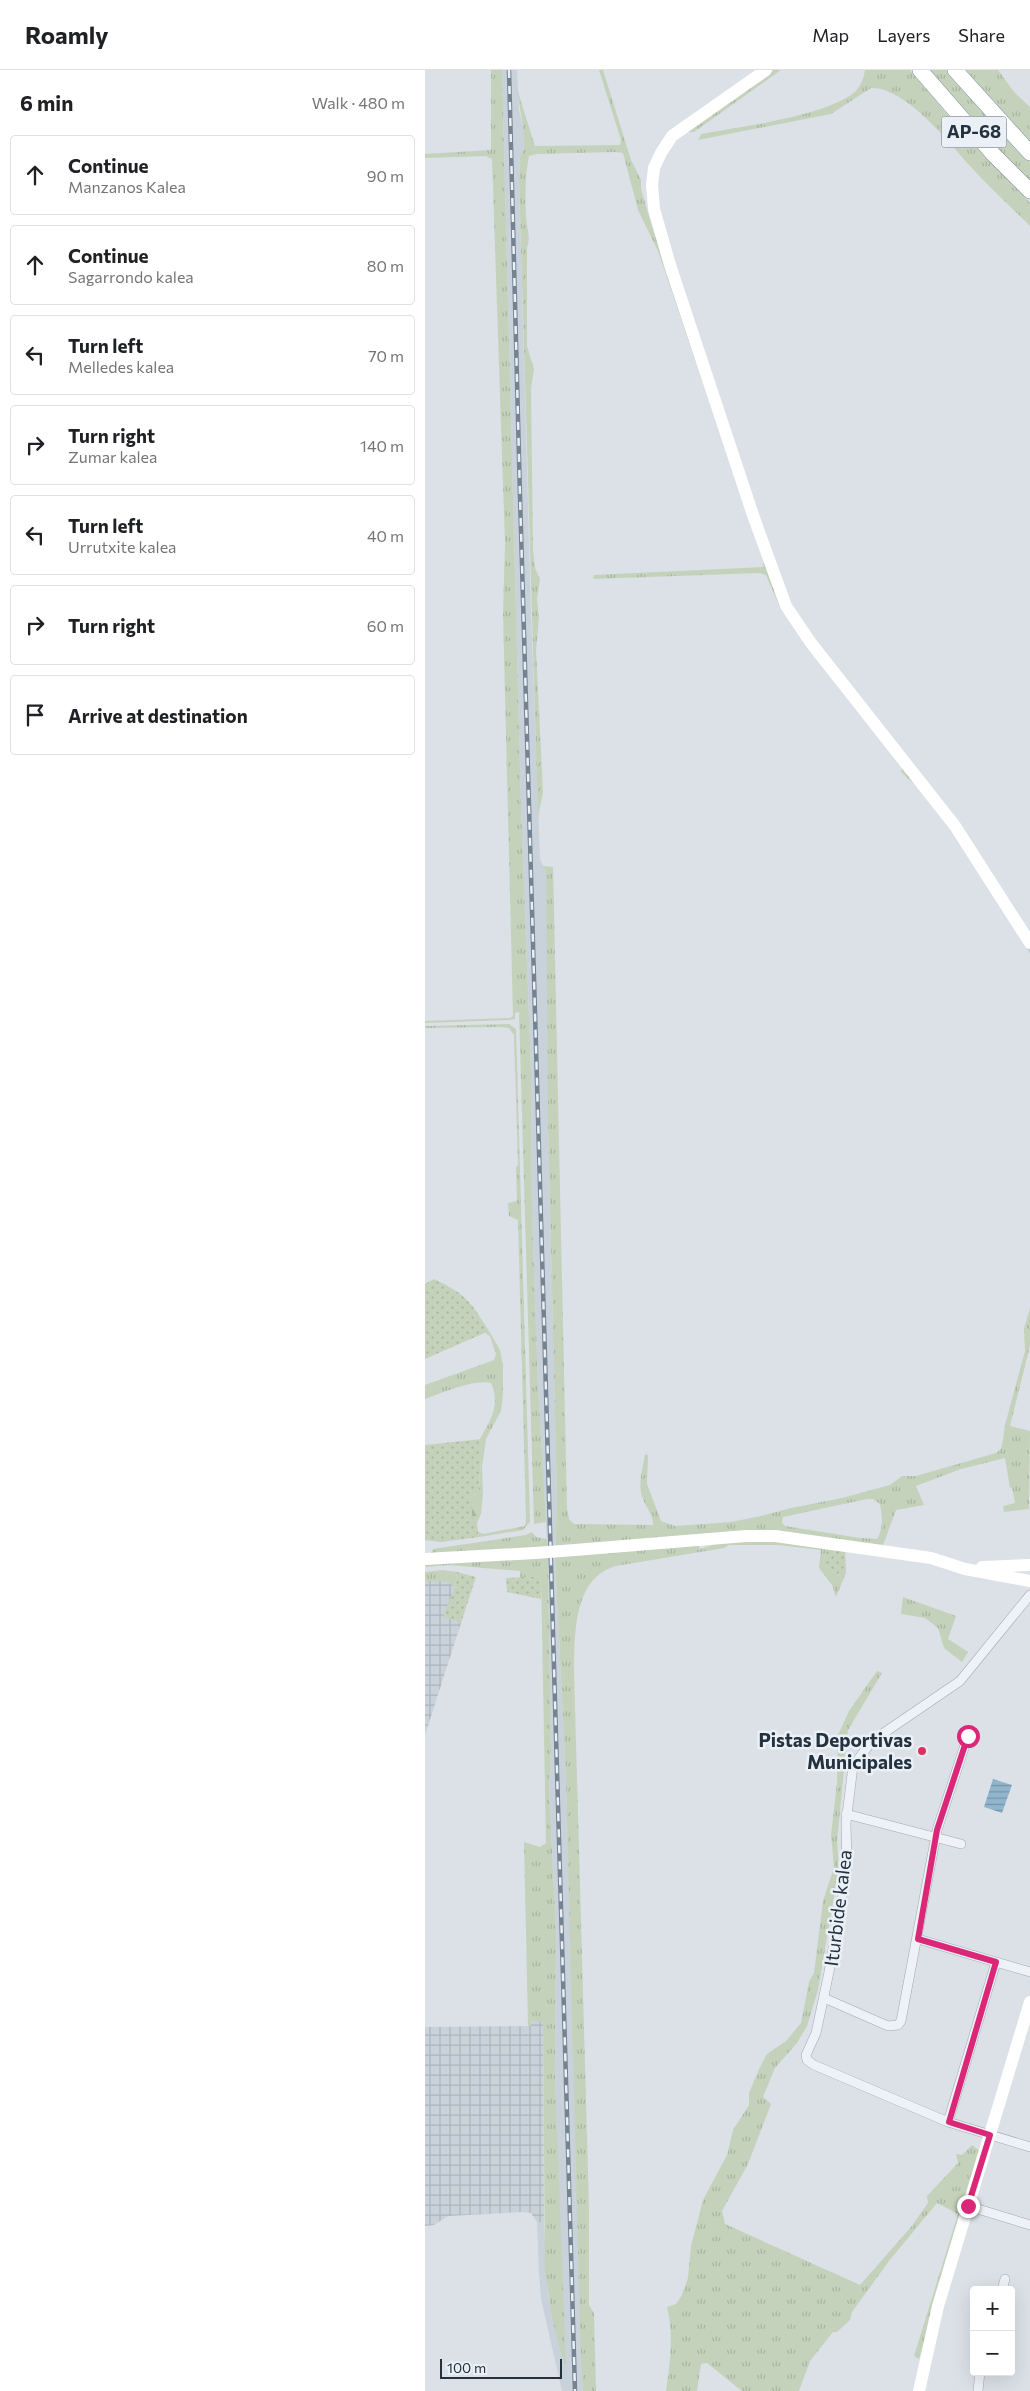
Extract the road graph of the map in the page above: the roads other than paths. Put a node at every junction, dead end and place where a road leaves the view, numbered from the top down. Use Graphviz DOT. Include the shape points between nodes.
graph roads {
  1 [pos="766,70"];
  2 [pos="920,70"];
  3 [pos="955,70"];
  4 [pos="1030,153"];
  5 [pos="1030,191"];
  6 [pos="1030,943"];
  7 [pos="425,1559"];
  8 [pos="1030,1565"];
  9 [pos="965,1568"];
  10 [pos="1030,1581"];
  11 [pos="1030,1595"];
  12 [pos="968,1736"];
  13 [pos="846,1814"];
  14 [pos="937,1838"];
  15 [pos="961,1844"];
  16 [pos="918,1939"];
  17 [pos="996,1962"];
  18 [pos="1030,1972"];
  19 [pos="824,1998"];
  20 [pos="1030,2002"];
  21 [pos="949,2122"];
  22 [pos="990,2135"];
  23 [pos="1030,2147"];
  24 [pos="968,2206"];
  25 [pos="1030,2224"];
  26 [pos="1005,2280"];
  27 [pos="1003,2286"];
  28 [pos="979,2376"];
  29 [pos="919,2391"];
  30 [pos="977,2391"];
  1 -- 6 [label="street" via="672,136 661,153 654,168 652,185 654,209 670,265 786,606 811,643 955,826"];
  2 -- 5 [label="highway, AP-68"];
  3 -- 4 [label="highway, AP-68"];
  7 -- 9 [label="street, bridge" via="761,1536 931,1558"];
  8 -- 9 [label="street"];
  9 -- 10 [label="street"];
  11 -- 13 [label="street, Iturbide kalea" via="960,1681 872,1741 859,1756 853,1766"];
  12 -- 14 [label="street"];
  13 -- 14 [label="street"];
  13 -- 19 [label="street, Iturbide kalea" via="847,1868"];
  14 -- 15 [label="street"];
  14 -- 16 [label="street"];
  16 -- 17 [label="street"];
  16 -- 19 [label="street" via="904,2015 898,2025 882,2024"];
  17 -- 18 [label="street"];
  17 -- 21 [label="street"];
  19 -- 21 [label="street, Iturbide kalea" via="816,2033 805,2055 807,2060"];
  20 -- 22 [label="street"];
  21 -- 22 [label="street"];
  22 -- 23 [label="street"];
  22 -- 24 [label="street"];
  24 -- 25 [label="street"];
  24 -- 29 [label="street" via="938,2306"];
  26 -- 27 [label="street"];
  28 -- 30 [label="street"];
}
